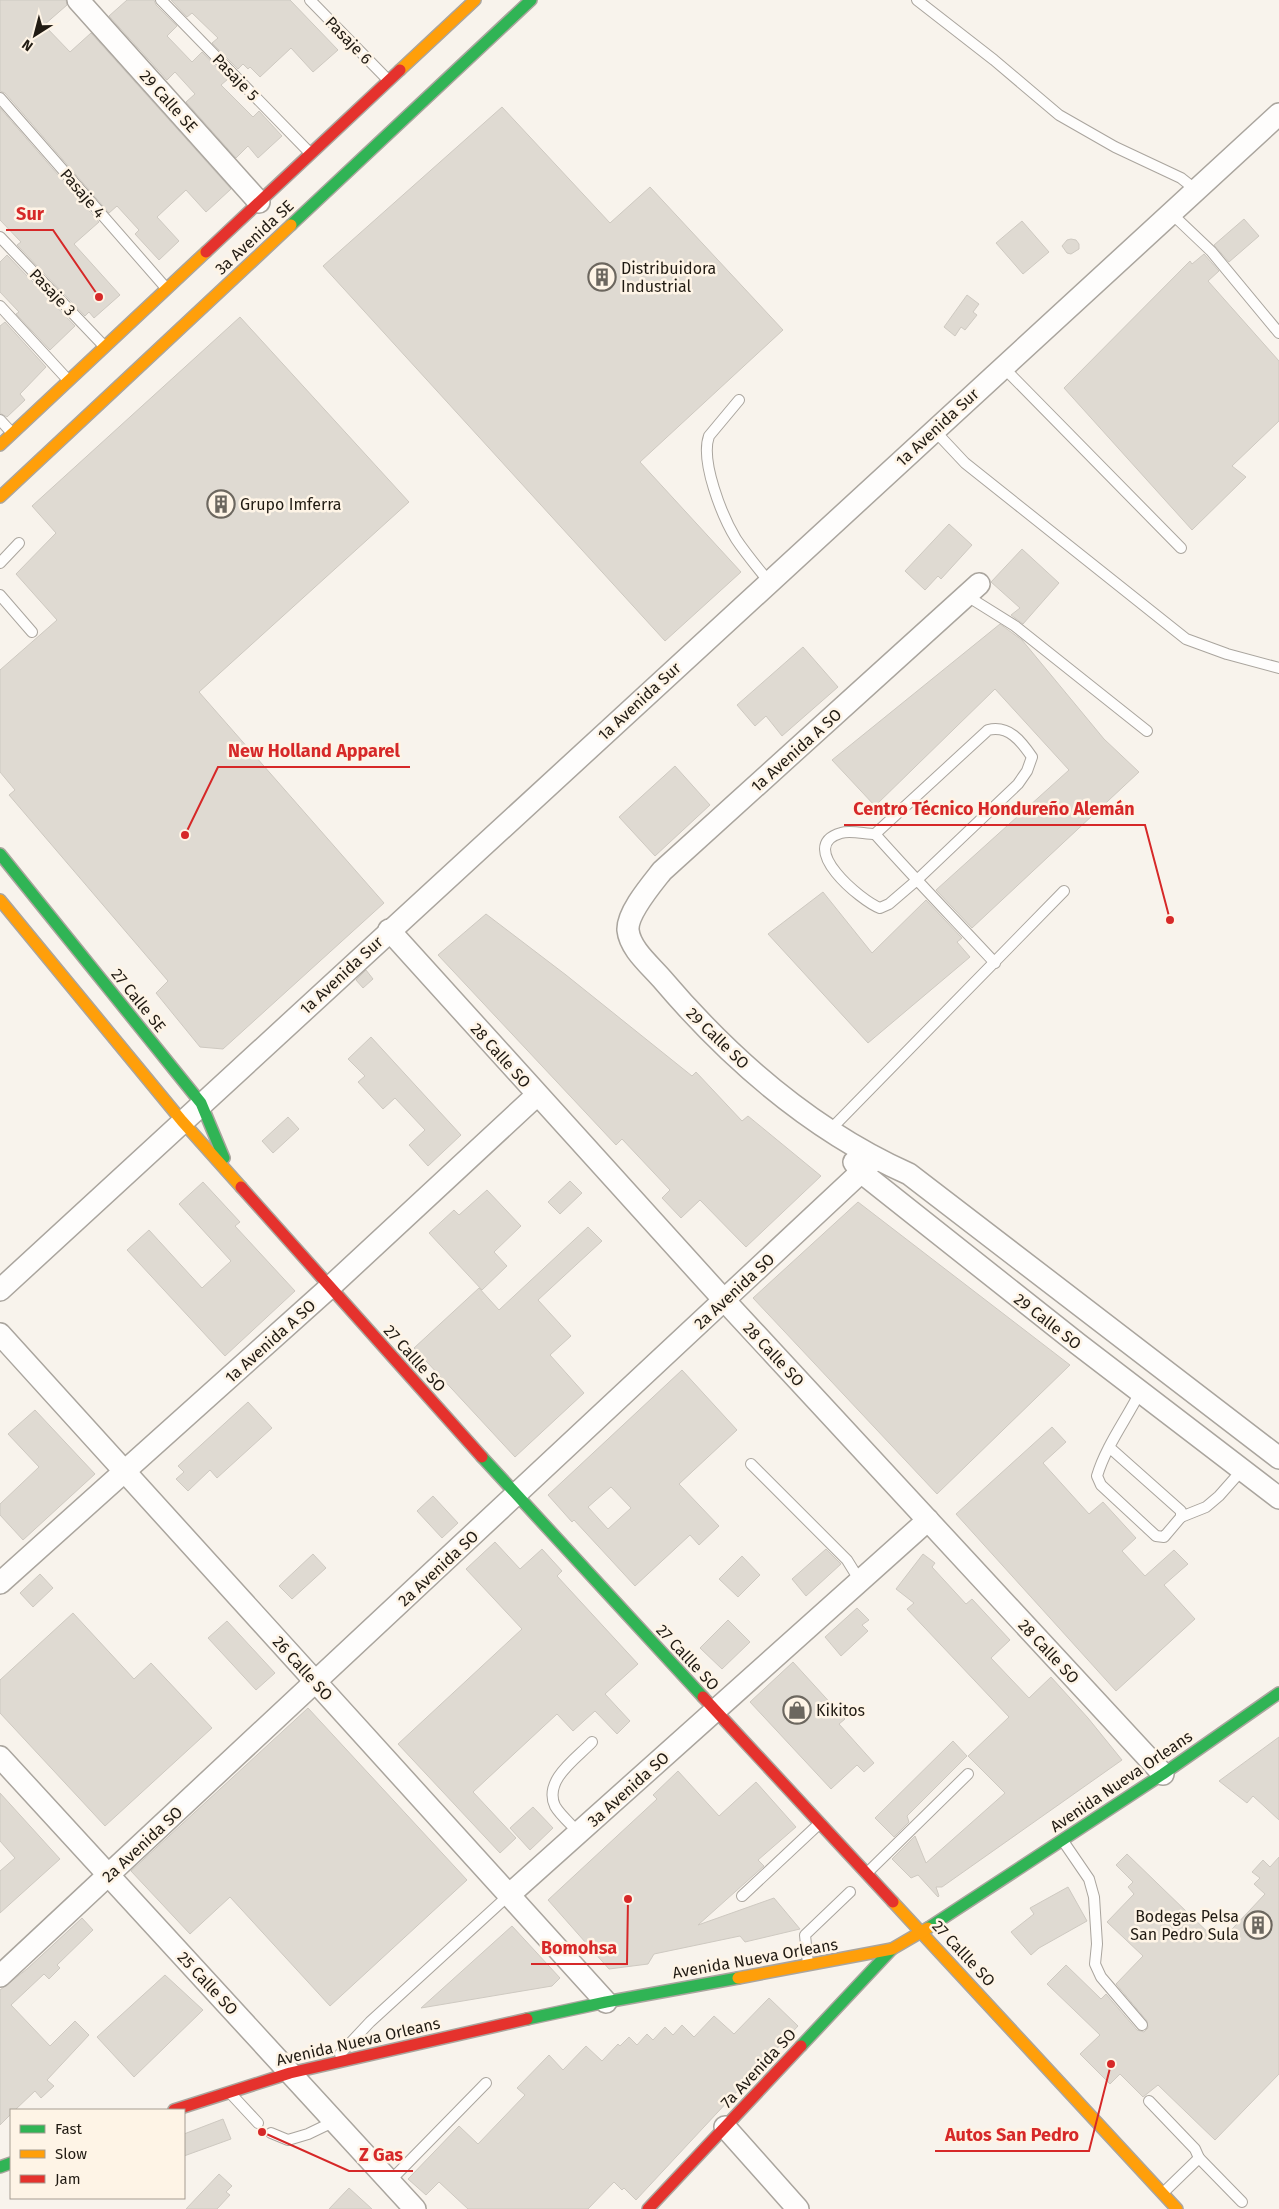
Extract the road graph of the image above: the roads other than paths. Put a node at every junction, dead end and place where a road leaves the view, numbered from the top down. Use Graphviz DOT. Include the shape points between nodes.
graph roads {
  1 [pos="78,0"];
  2 [pos="161,0"];
  3 [pos="310,0"];
  4 [pos="530,0"];
  5 [pos="918,0"];
  6 [pos="470,2"];
  7 [pos="388,81"];
  8 [pos="0,98"];
  9 [pos="1279,114"];
  10 [pos="311,154"];
  11 [pos="1196,190"];
  12 [pos="259,202"];
  13 [pos="1171,213"];
  14 [pos="0,237"];
  15 [pos="167,289"];
  16 [pos="0,306"];
  17 [pos="1279,333"];
  18 [pos="105,347"];
  19 [pos="1003,366"];
  20 [pos="69,381"];
  21 [pos="740,400"];
  22 [pos="0,420"];
  23 [pos="934,430"];
  24 [pos="13,434"];
  25 [pos="0,446"];
  26 [pos="0,497"];
  27 [pos="19,543"];
  28 [pos="1181,548"];
  29 [pos="0,563"];
  30 [pos="769,582"];
  31 [pos="973,590"];
  32 [pos="0,595"];
  33 [pos="32,632"];
  34 [pos="1279,668"];
  35 [pos="1147,731"];
  36 [pos="875,834"];
  37 [pos="0,854"];
  38 [pos="917,880"];
  39 [pos="1064,891"];
  40 [pos="0,900"];
  41 [pos="628,928"];
  42 [pos="389,930"];
  43 [pos="994,963"];
  44 [pos="537,1094"];
  45 [pos="201,1103"];
  46 [pos="182,1121"];
  47 [pos="829,1131"];
  48 [pos="868,1165"];
  49 [pos="233,1178"];
  50 [pos="330,1287"];
  51 [pos="0,1290"];
  52 [pos="724,1300"];
  53 [pos="1098,1319"];
  54 [pos="0,1334"];
  55 [pos="1078,1344"];
  56 [pos="1158,1366"];
  57 [pos="1140,1392"];
  58 [pos="1109,1447"];
  59 [pos="1279,1458"];
  60 [pos="751,1464"];
  61 [pos="1242,1470"];
  62 [pos="124,1471"];
  63 [pos="516,1495"];
  64 [pos="1279,1498"];
  65 [pos="1180,1517"];
  66 [pos="928,1520"];
  67 [pos="860,1582"];
  68 [pos="0,1584"];
  69 [pos="315,1682"];
  70 [pos="1279,1693"];
  71 [pos="716,1710"];
  72 [pos="592,1742"];
  73 [pos="0,1757"];
  74 [pos="968,1774"];
  75 [pos="1163,1774"];
  76 [pos="820,1823"];
  77 [pos="579,1833"];
  78 [pos="1063,1840"];
  79 [pos="867,1873"];
  80 [pos="108,1875"];
  81 [pos="850,1892"];
  82 [pos="509,1896"];
  83 [pos="742,1896"];
  84 [pos="922,1932"];
  85 [pos="892,1949"];
  86 [pos="808,1965"];
  87 [pos="0,1976"];
  88 [pos="606,2002"];
  89 [pos="1142,2024"];
  90 [pos="333,2062"];
  91 [pos="290,2073"];
  92 [pos="486,2083"];
  93 [pos="230,2092"];
  94 [pos="1149,2100"];
  95 [pos="177,2109"];
  96 [pos="334,2121"];
  97 [pos="258,2123"];
  98 [pos="725,2127"];
  99 [pos="272,2133"];
  100 [pos="1199,2158"];
  101 [pos="390,2181"];
  102 [pos="1163,2193"];
  103 [pos="1242,2202"];
  104 [pos="415,2209"];
  105 [pos="648,2209"];
  106 [pos="798,2209"];
  107 [pos="1178,2209"];
  1 -- 12 [label="street, 29 Calle SE"];
  2 -- 10 [label="lane, Pasaje 5"];
  3 -- 7 [label="lane, Pasaje 6"];
  4 -- 26 [label="main road, 3a Avenida SE"];
  5 -- 11 [label="lane" via="1059,115 1114,147 1181,178"];
  6 -- 7 [label="main road, 3a Avenida SE"];
  7 -- 10 [label="main road, 3a Avenida SE"];
  8 -- 15 [label="lane, Pasaje 4"];
  9 -- 11 [label="street, 1a Avenida Sur"];
  10 -- 12 [label="main road, 3a Avenida SE"];
  11 -- 13 [label="street, 1a Avenida Sur"];
  12 -- 15 [label="main road, 3a Avenida SE"];
  13 -- 17 [label="lane" via="1210,251"];
  13 -- 19 [label="street, 1a Avenida Sur"];
  14 -- 18 [label="lane, Pasaje 3"];
  15 -- 18 [label="main road, 3a Avenida SE"];
  16 -- 20 [label="lane"];
  18 -- 20 [label="main road, 3a Avenida SE"];
  19 -- 23 [label="street, 1a Avenida Sur"];
  19 -- 28 [label="lane"];
  20 -- 24 [label="main road, 3a Avenida SE"];
  21 -- 30 [label="lane" via="709,436 707,456 718,499 736,538"];
  22 -- 24 [label="lane"];
  23 -- 30 [label="street, 1a Avenida Sur"];
  23 -- 34 [label="lane" via="965,463 1186,639"];
  24 -- 25 [label="main road, 3a Avenida SE"];
  27 -- 29 [label="lane"];
  30 -- 42 [label="street, 1a Avenida Sur"];
  31 -- 35 [label="lane"];
  31 -- 41 [label="street, 1a Avenida A SO" via="662,871 646,892"];
  32 -- 33 [label="lane"];
  36 -- 38 [label="lane"];
  36 -- 38 [label="lane" via="842,832 832,837 825,846 827,861 833,870 870,904 880,908"];
  36 -- 38 [label="lane" via="988,730 1009,731 1022,743 1032,757 1018,784"];
  37 -- 45 [label="main road, 27 Calle SE"];
  38 -- 43 [label="lane"];
  39 -- 43 [label="lane"];
  40 -- 46 [label="main road"];
  41 -- 47 [label="street, 29 Calle SO" via="631,943 687,1009 778,1093"];
  42 -- 44 [label="street, 28 Calle SO"];
  42 -- 45 [label="street, 1a Avenida Sur"];
  43 -- 47 [label="lane"];
  44 -- 50 [label="street, 1a Avenida A SO"];
  44 -- 52 [label="street, 28 Calle SO"];
  45 -- 46 [label="street, 1a Avenida Sur"];
  45 -- 49 [label="main road, 27 Calle SE"];
  46 -- 49 [label="main road, 27 Callle SO"];
  46 -- 51 [label="street, 1a Avenida Sur"];
  47 -- 48 [label="street, 29 Calle SO"];
  48 -- 52 [label="street, 2a Avenida SO"];
  48 -- 53 [label="street, 29 Calle SO" via="909,1174"];
  48 -- 55 [label="street, 29 Calle SO"];
  49 -- 50 [label="main road, 27 Callle SO"];
  50 -- 62 [label="street, 1a Avenida A SO"];
  50 -- 63 [label="main road, 27 Callle SO"];
  52 -- 63 [label="street, 2a Avenida SO"];
  52 -- 66 [label="street, 28 Calle SO"];
  53 -- 55 [label="street"];
  53 -- 56 [label="street, 29 Calle SO"];
  54 -- 62 [label="street, 26 Calle SO"];
  55 -- 57 [label="street, 29 Calle SO"];
  56 -- 57 [label="street"];
  56 -- 59 [label="street, 29 Calle SO"];
  57 -- 58 [label="lane"];
  57 -- 61 [label="street, 29 Calle SO"];
  58 -- 65 [label="lane" via="1182,1511"];
  58 -- 65 [label="lane" via="1097,1476 1102,1485 1156,1536 1164,1537"];
  60 -- 67 [label="lane" via="847,1560"];
  61 -- 64 [label="street, 29 Calle SO"];
  61 -- 65 [label="lane" via="1206,1506"];
  62 -- 68 [label="street, 1a Avenida A SO"];
  62 -- 69 [label="street, 26 Calle SO"];
  63 -- 69 [label="street, 2a Avenida SO"];
  63 -- 71 [label="main road, 27 Callle SO"];
  66 -- 67 [label="street, 3a Avenida SO"];
  66 -- 75 [label="street, 28 Calle SO"];
  67 -- 71 [label="street, 3a Avenida SO"];
  69 -- 80 [label="street, 2a Avenida SO"];
  69 -- 82 [label="street, 26 Calle SO"];
  70 -- 75 [label="main road, Avenida Nueva Orleans"];
  71 -- 76 [label="main road, 27 Callle SO"];
  71 -- 77 [label="street, 3a Avenida SO"];
  72 -- 77 [label="lane" via="558,1777 552,1790 555,1806"];
  73 -- 80 [label="street, 25 Calle SO"];
  74 -- 79 [label="lane"];
  75 -- 78 [label="main road, Avenida Nueva Orleans"];
  76 -- 79 [label="main road, 27 Callle SO"];
  76 -- 83 [label="lane"];
  77 -- 82 [label="street, 3a Avenida SO"];
  78 -- 84 [label="main road, Avenida Nueva Orleans"];
  78 -- 89 [label="lane" via="1089,1879 1094,1897 1095,1964 1101,1977"];
  79 -- 84 [label="main road, 27 Callle SO"];
  80 -- 87 [label="street, 2a Avenida SO"];
  80 -- 91 [label="street, 25 Calle SO"];
  81 -- 86 [label="lane" via="805,1936"];
  82 -- 88 [label="street, 26 Calle SO"];
  82 -- 90 [label="lane, 3a Avenida SO" via="370,2022"];
  84 -- 85 [label="main road, Avenida Nueva Orleans"];
  84 -- 102 [label="main road, 27 Callle SO"];
  85 -- 86 [label="main road, Avenida Nueva Orleans"];
  85 -- 98 [label="main road, 7a Avenida SO"];
  86 -- 88 [label="main road, Avenida Nueva Orleans"];
  88 -- 90 [label="main road, Avenida Nueva Orleans"];
  90 -- 91 [label="main road, Avenida Nueva Orleans"];
  91 -- 93 [label="main road, Avenida Nueva Orleans"];
  91 -- 96 [label="street, 25 Calle SO"];
  92 -- 101 [label="lane"];
  93 -- 95 [label="main road, Avenida Nueva Orleans"];
  93 -- 97 [label="lane"];
  94 -- 100 [label="lane" via="1195,2149"];
  96 -- 99 [label="lane" via="288,2140"];
  96 -- 101 [label="street, 25 Calle SO"];
  98 -- 105 [label="main road, 7a Avenida SO"];
  98 -- 106 [label="street"];
  100 -- 102 [label="lane"];
  100 -- 103 [label="lane"];
  101 -- 104 [label="street, 25 Calle SO"];
  102 -- 107 [label="main road, 27 Callle SO"];
}
